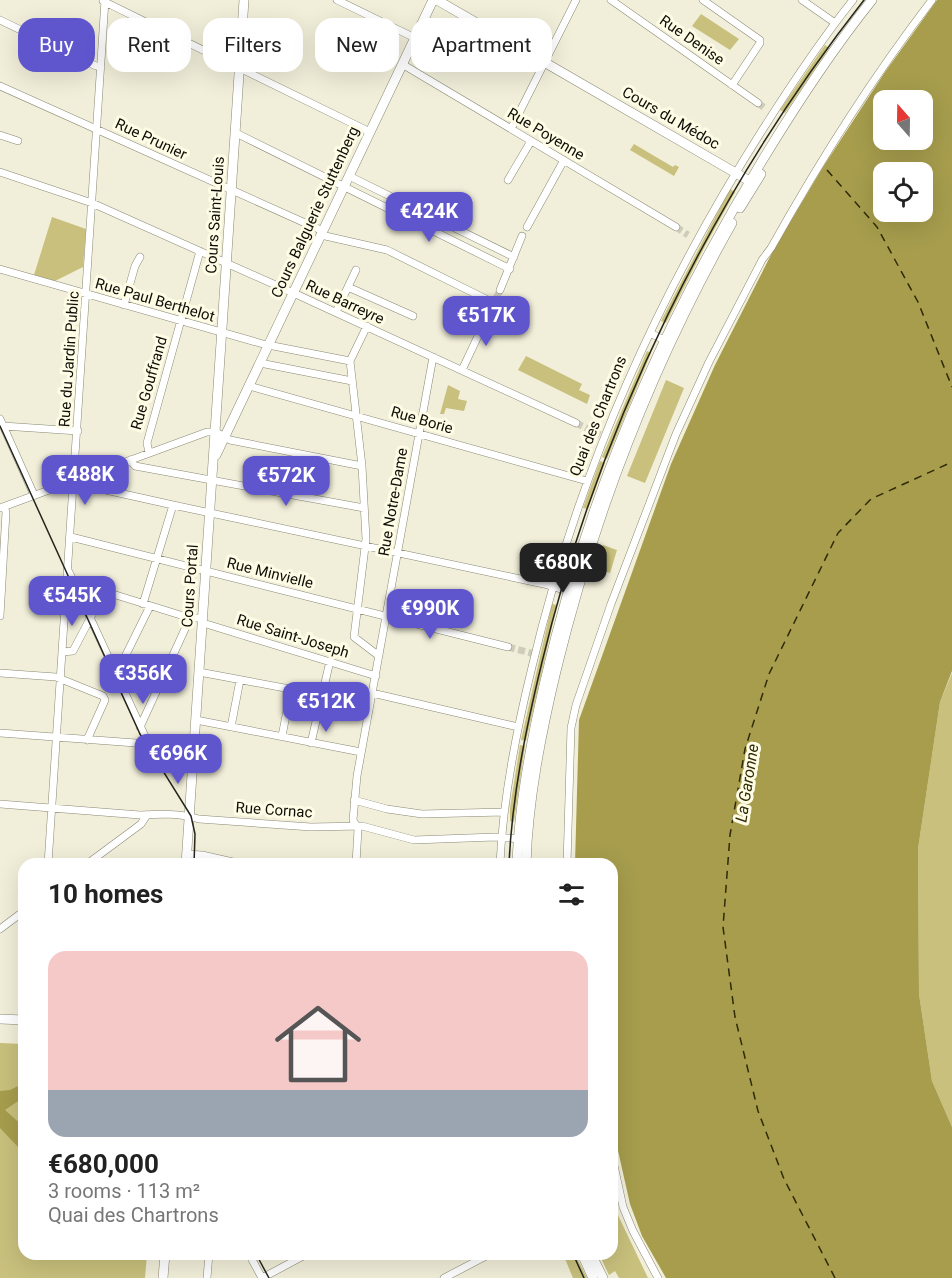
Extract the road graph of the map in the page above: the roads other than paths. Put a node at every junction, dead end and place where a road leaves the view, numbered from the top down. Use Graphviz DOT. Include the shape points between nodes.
graph roads {
  1 [pos="244,0"];
  2 [pos="337,0"];
  3 [pos="435,0"];
  4 [pos="576,0"];
  5 [pos="611,0"];
  6 [pos="703,0"];
  7 [pos="802,0"];
  8 [pos="852,0"];
  9 [pos="872,0"];
  10 [pos="877,0"];
  11 [pos="932,0"];
  12 [pos="104,1"];
  13 [pos="243,18"];
  14 [pos="426,18"];
  15 [pos="467,18"];
  16 [pos="0,20"];
  17 [pos="835,23"];
  18 [pos="847,35"];
  19 [pos="411,36"];
  20 [pos="411,46"];
  21 [pos="552,48"];
  22 [pos="203,49"];
  23 [pos="402,64"];
  24 [pos="552,66"];
  25 [pos="101,67"];
  26 [pos="241,72"];
  27 [pos="249,72"];
  28 [pos="540,72"];
  29 [pos="732,85"];
  30 [pos="0,87"];
  31 [pos="758,103"];
  32 [pos="511,129"];
  33 [pos="97,130"];
  34 [pos="370,132"];
  35 [pos="236,133"];
  36 [pos="0,135"];
  37 [pos="18,141"];
  38 [pos="531,141"];
  39 [pos="564,160"];
  40 [pos="0,172"];
  41 [pos="735,172"];
  42 [pos="349,176"];
  43 [pos="508,180"];
  44 [pos="752,182"];
  45 [pos="344,187"];
  46 [pos="232,191"];
  47 [pos="92,203"];
  48 [pos="527,227"];
  49 [pos="676,227"];
  50 [pos="322,233"];
  51 [pos="522,236"];
  52 [pos="200,251"];
  53 [pos="140,257"];
  54 [pos="514,257"];
  55 [pos="227,263"];
  56 [pos="0,269"];
  57 [pos="510,269"];
  58 [pos="356,270"];
  59 [pos="348,286"];
  60 [pos="500,290"];
  61 [pos="293,293"];
  62 [pos="86,294"];
  63 [pos="494,303"];
  64 [pos="124,305"];
  65 [pos="336,312"];
  66 [pos="488,315"];
  67 [pos="413,316"];
  68 [pos="180,321"];
  69 [pos="366,326"];
  70 [pos="222,332"];
  71 [pos="650,333"];
  72 [pos="668,342"];
  73 [pos="269,344"];
  74 [pos="433,357"];
  75 [pos="351,361"];
  76 [pos="260,363"];
  77 [pos="462,370"];
  78 [pos="352,381"];
  79 [pos="249,386"];
  80 [pos="356,416"];
  81 [pos="2,423"];
  82 [pos="576,423"];
  83 [pos="78,431"];
  84 [pos="216,432"];
  85 [pos="419,434"];
  86 [pos="225,438"];
  87 [pos="149,453"];
  88 [pos="214,459"];
  89 [pos="130,460"];
  90 [pos="362,466"];
  91 [pos="75,480"];
  92 [pos="212,481"];
  93 [pos="587,481"];
  94 [pos="34,495"];
  95 [pos="173,505"];
  96 [pos="2,507"];
  97 [pos="364,508"];
  98 [pos="210,513"];
  99 [pos="71,537"];
  100 [pos="365,546"];
  101 [pos="398,553"];
  102 [pos="157,558"];
  103 [pos="68,570"];
  104 [pos="206,571"];
  105 [pos="74,582"];
  106 [pos="552,586"];
  107 [pos="104,592"];
  108 [pos="572,592"];
  109 [pos="146,605"];
  110 [pos="357,609"];
  111 [pos="0,616"];
  112 [pos="386,616"];
  113 [pos="90,618"];
  114 [pos="190,618"];
  115 [pos="203,621"];
  116 [pos="508,647"];
  117 [pos="63,652"];
  118 [pos="379,656"];
  119 [pos="330,661"];
  120 [pos="200,672"];
  121 [pos="0,673"];
  122 [pos="116,675"];
  123 [pos="375,676"];
  124 [pos="61,678"];
  125 [pos="240,680"];
  126 [pos="291,690"];
  127 [pos="372,693"];
  128 [pos="322,696"];
  129 [pos="196,720"];
  130 [pos="140,727"];
  131 [pos="231,727"];
  132 [pos="518,727"];
  133 [pos="0,733"];
  134 [pos="282,736"];
  135 [pos="56,737"];
  136 [pos="87,740"];
  137 [pos="311,743"];
  138 [pos="149,745"];
  139 [pos="194,751"];
  140 [pos="361,752"];
  141 [pos="354,800"];
  142 [pos="0,804"];
  143 [pos="52,808"];
  144 [pos="504,812"];
  145 [pos="147,814"];
  146 [pos="190,816"];
  147 [pos="357,826"];
  148 [pos="502,838"];
  149 [pos="523,839"];
  150 [pos="48,858"];
  151 [pos="95,858"];
  152 [pos="187,858"];
  153 [pos="191,858"];
  154 [pos="215,858"];
  155 [pos="356,858"];
  156 [pos="501,858"];
  157 [pos="518,858"];
  158 [pos="525,858"];
  159 [pos="567,858"];
  160 [pos="18,916"];
  161 [pos="0,929"];
  162 [pos="0,1018"];
  163 [pos="18,1020"];
  164 [pos="618,1184"];
  165 [pos="158,1260"];
  166 [pos="164,1260"];
  167 [pos="208,1260"];
  168 [pos="252,1260"];
  169 [pos="296,1260"];
  170 [pos="478,1260"];
  171 [pos="585,1260"];
  172 [pos="594,1260"];
  173 [pos="157,1278"];
  174 [pos="163,1278"];
  175 [pos="207,1278"];
  176 [pos="262,1278"];
  177 [pos="444,1278"];
  178 [pos="593,1278"];
  179 [pos="603,1278"];
  180 [pos="658,1278"];
  1 -- 13 [label="main road, Cours Saint-Louis"];
  2 -- 19 [label="street"];
  3 -- 14 [label="main road, Cours Balguerie Stuttenberg"];
  3 -- 15 [label="main road, Cours du Médoc"];
  4 -- 21 [label="street"];
  5 -- 29 [label="street, Rue Denise"];
  6 -- 29 [label="street" via="760,41"];
  7 -- 17 [label="street"];
  8 -- 17 [label="street, Quai des Chartrons"];
  9 -- 18 [label="main road"];
  10 -- 18 [label="main road"];
  11 -- 159 [label="street" via="880,68 762,260 709,362 665,462 576,705"];
  12 -- 22 [label="street"];
  12 -- 25 [label="street, Rue du Jardin Public"];
  16 -- 25 [label="street"];
  17 -- 41 [label="street, Quai des Chartrons" via="770,111"];
  18 -- 44 [label="main road" via="802,96"];
  20 -- 23 [label="main road, Cours Balguerie Stuttenberg"];
  23 -- 32 [label="street, Rue Poyenne"];
  23 -- 34 [label="main road, Cours Balguerie Stuttenberg"];
  24 -- 41 [label="main road, Cours du Médoc"];
  25 -- 33 [label="street, Rue du Jardin Public"];
  26 -- 35 [label="main road, Cours Saint-Louis"];
  27 -- 34 [label="street"];
  28 -- 32 [label="street"];
  29 -- 31 [label="street, Rue Denise"];
  30 -- 33 [label="street, Rue Prunier"];
  32 -- 38 [label="street, Rue Poyenne"];
  33 -- 46 [label="street, Rue Prunier"];
  33 -- 47 [label="street, Rue du Jardin Public"];
  34 -- 42 [label="main road, Cours Balguerie Stuttenberg"];
  35 -- 45 [label="street"];
  35 -- 46 [label="main road, Cours Saint-Louis"];
  36 -- 37 [label="street"];
  38 -- 39 [label="street, Rue Poyenne"];
  38 -- 43 [label="street"];
  39 -- 48 [label="street"];
  39 -- 49 [label="street, Rue Poyenne"];
  40 -- 47 [label="street, Rue Barreyre"];
  41 -- 44 [label="main road, Cours du Médoc"];
  41 -- 71 [label="street, Quai des Chartrons" via="694,239"];
  42 -- 45 [label="main road, Cours Balguerie Stuttenberg"];
  42 -- 54 [label="street"];
  44 -- 72 [label="main road"];
  45 -- 50 [label="main road, Cours Balguerie Stuttenberg"];
  45 -- 57 [label="street"];
  46 -- 50 [label="street, Rue Prunier"];
  46 -- 55 [label="main road, Cours Saint-Louis"];
  47 -- 52 [label="street, Rue Barreyre"];
  47 -- 62 [label="street, Rue du Jardin Public"];
  50 -- 61 [label="main road, Cours Balguerie Stuttenberg"];
  50 -- 63 [label="street, Rue Prunier" via="387,250"];
  51 -- 54 [label="street"];
  52 -- 55 [label="street, Rue Barreyre"];
  52 -- 68 [label="street, Rue Gouffrand"];
  53 -- 64 [label="street"];
  54 -- 57 [label="street"];
  55 -- 61 [label="street, Rue Barreyre"];
  55 -- 70 [label="main road, Cours Saint-Louis"];
  56 -- 62 [label="street, Rue Paul Berthelot"];
  57 -- 60 [label="street"];
  58 -- 59 [label="street"];
  59 -- 65 [label="street"];
  59 -- 67 [label="street"];
  61 -- 65 [label="street, Rue Barreyre"];
  61 -- 73 [label="main road, Cours Balguerie Stuttenberg"];
  62 -- 64 [label="street, Rue Paul Berthelot"];
  62 -- 83 [label="street, Rue du Jardin Public"];
  64 -- 68 [label="street, Rue Paul Berthelot"];
  65 -- 69 [label="street, Rue Barreyre"];
  66 -- 77 [label="street"];
  68 -- 70 [label="street, Rue Paul Berthelot"];
  68 -- 87 [label="street, Rue Gouffrand" via="147,443"];
  69 -- 74 [label="street, Rue Barreyre"];
  69 -- 75 [label="street"];
  70 -- 73 [label="street, Rue Paul Berthelot"];
  70 -- 84 [label="main road, Cours Saint-Louis"];
  71 -- 72 [label="street"];
  71 -- 93 [label="street, Quai des Chartrons" via="602,435"];
  72 -- 108 [label="main road"];
  73 -- 75 [label="street, Rue Paul Berthelot"];
  73 -- 76 [label="main road, Cours Balguerie Stuttenberg"];
  74 -- 77 [label="street, Rue Barreyre"];
  74 -- 85 [label="street, Rue Notre-Dame"];
  75 -- 78 [label="street"];
  76 -- 78 [label="street"];
  76 -- 79 [label="main road, Cours Balguerie Stuttenberg"];
  77 -- 82 [label="street, Rue Barreyre"];
  78 -- 80 [label="street"];
  79 -- 80 [label="street, Rue Borie"];
  79 -- 86 [label="main road, Cours Balguerie Stuttenberg"];
  80 -- 85 [label="street, Rue Borie"];
  80 -- 90 [label="street"];
  81 -- 83 [label="street"];
  81 -- 94 [label="street"];
  83 -- 91 [label="street, Rue du Jardin Public"];
  84 -- 86 [label="street"];
  84 -- 87 [label="street"];
  84 -- 88 [label="main road, Cours Portal"];
  85 -- 93 [label="street, Rue Borie"];
  85 -- 101 [label="street, Rue Notre-Dame"];
  86 -- 88 [label="main road, Cours Portal"];
  86 -- 90 [label="street"];
  87 -- 89 [label="street"];
  88 -- 92 [label="main road, Cours Portal"];
  89 -- 91 [label="street"];
  89 -- 92 [label="street" via="135,466"];
  90 -- 97 [label="street"];
  91 -- 94 [label="street"];
  91 -- 95 [label="street"];
  91 -- 99 [label="street, Rue du Jardin Public"];
  92 -- 97 [label="street"];
  92 -- 98 [label="main road, Cours Portal"];
  93 -- 106 [label="street, Quai des Chartrons"];
  94 -- 96 [label="street"];
  95 -- 98 [label="street"];
  95 -- 102 [label="street"];
  96 -- 111 [label="street" via="6,512"];
  97 -- 100 [label="street"];
  98 -- 100 [label="street"];
  98 -- 104 [label="main road, Cours Portal"];
  99 -- 102 [label="street, Rue Minvielle"];
  99 -- 103 [label="street, Rue du Jardin Public"];
  100 -- 101 [label="street"];
  100 -- 110 [label="street"];
  101 -- 106 [label="street"];
  101 -- 112 [label="street, Rue Notre-Dame"];
  102 -- 104 [label="street, Rue Minvielle"];
  102 -- 109 [label="street"];
  103 -- 105 [label="street"];
  103 -- 117 [label="street, Rue du Jardin Public"];
  104 -- 110 [label="street, Rue Minvielle"];
  104 -- 115 [label="main road, Cours Portal"];
  105 -- 107 [label="street, Rue Saint-Joseph"];
  105 -- 113 [label="street"];
  106 -- 108 [label="street"];
  106 -- 132 [label="street, Quai des Chartrons"];
  107 -- 109 [label="street, Rue Saint-Joseph"];
  107 -- 113 [label="street"];
  108 -- 149 [label="main road"];
  109 -- 114 [label="street, Rue Saint-Joseph"];
  109 -- 122 [label="street"];
  110 -- 112 [label="street, Rue Minvielle"];
  110 -- 118 [label="street" via="354,637"];
  112 -- 116 [label="street, Rue Minvielle"];
  112 -- 118 [label="street, Rue Notre-Dame"];
  113 -- 117 [label="street" via="74,651"];
  113 -- 122 [label="street"];
  114 -- 115 [label="street, Rue Saint-Joseph"];
  114 -- 130 [label="street"];
  115 -- 119 [label="street, Rue Saint-Joseph"];
  115 -- 120 [label="main road, Cours Portal"];
  117 -- 124 [label="street, Rue du Jardin Public"];
  118 -- 123 [label="street, Rue Notre-Dame"];
  119 -- 123 [label="street, Rue Saint-Joseph"];
  119 -- 128 [label="street"];
  120 -- 125 [label="street"];
  120 -- 129 [label="main road, Cours Portal"];
  121 -- 124 [label="street"];
  122 -- 130 [label="street"];
  123 -- 127 [label="street, Rue Notre-Dame"];
  124 -- 135 [label="street, Rue du Jardin Public"];
  124 -- 136 [label="street" via="105,699"];
  125 -- 126 [label="street"];
  125 -- 131 [label="street"];
  126 -- 128 [label="street"];
  126 -- 134 [label="street"];
  127 -- 132 [label="street"];
  127 -- 140 [label="street, Rue Notre-Dame"];
  128 -- 137 [label="street"];
  129 -- 131 [label="street"];
  129 -- 139 [label="main road, Cours Portal"];
  130 -- 138 [label="street"];
  131 -- 134 [label="street"];
  132 -- 144 [label="street, Quai des Chartrons"];
  133 -- 135 [label="street"];
  134 -- 137 [label="street"];
  135 -- 136 [label="street"];
  135 -- 143 [label="street, Rue du Jardin Public"];
  136 -- 138 [label="street"];
  137 -- 140 [label="street"];
  138 -- 139 [label="street"];
  139 -- 146 [label="main road, Cours Portal"];
  140 -- 141 [label="street, Rue Notre-Dame"];
  141 -- 144 [label="street" via="422,814"];
  141 -- 147 [label="street, Rue Notre-Dame" via="353,820"];
  142 -- 143 [label="street, Rue Cornac"];
  143 -- 145 [label="street, Rue Cornac"];
  143 -- 150 [label="street, Rue du Jardin Public"];
  144 -- 148 [label="street, Quai des Chartrons"];
  145 -- 146 [label="street, Rue Cornac"];
  145 -- 151 [label="street" via="141,824"];
  146 -- 147 [label="street, Rue Cornac" via="312,827"];
  146 -- 152 [label="main road, Cours Portal"];
  147 -- 148 [label="street, Rue Cornac" via="414,840"];
  147 -- 155 [label="street, Rue Notre-Dame"];
  148 -- 149 [label="street, Rue Cornac"];
  148 -- 156 [label="street, Quai des Chartrons"];
  149 -- 157 [label="main road"];
  149 -- 158 [label="main road"];
  153 -- 154 [label="street"];
  160 -- 161 [label="street"];
  162 -- 163 [label="main road"];
  164 -- 180 [label="street" via="633,1231"];
  165 -- 173 [label="main road"];
  166 -- 174 [label="main road"];
  167 -- 175 [label="street"];
  168 -- 176 [label="street"];
  169 -- 176 [label="street"];
  170 -- 177 [label="street"];
  171 -- 178 [label="main road"];
  172 -- 179 [label="main road"];
}
